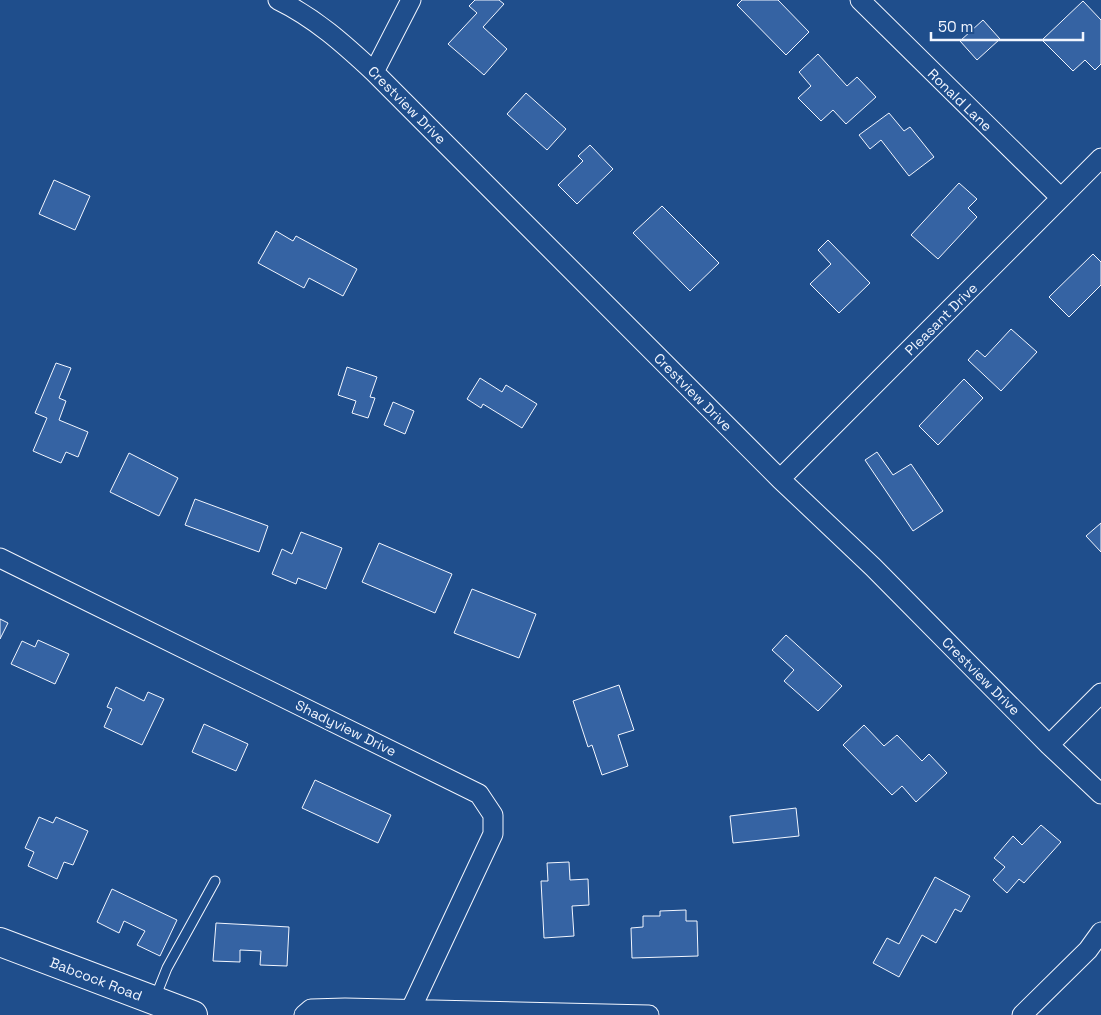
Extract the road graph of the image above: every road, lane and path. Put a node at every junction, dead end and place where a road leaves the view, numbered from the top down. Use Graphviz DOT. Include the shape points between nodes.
graph roads {
  1 [pos="278,0"];
  2 [pos="411,0"];
  3 [pos="860,0"];
  4 [pos="374,72"];
  5 [pos="1101,158"];
  6 [pos="1061,198"];
  7 [pos="780,479"];
  8 [pos="0,558"];
  9 [pos="1101,693"];
  10 [pos="1049,745"];
  11 [pos="1101,794"];
  12 [pos="214,880"];
  13 [pos="1101,932"];
  14 [pos="0,942"];
  15 [pos="154,1000"];
  16 [pos="410,1009"];
  17 [pos="193,1015"];
  18 [pos="304,1015"];
  19 [pos="649,1015"];
  20 [pos="1022,1015"];
  1 -- 4 [label="street, Crestview Drive" via="299,10 338,37"];
  2 -- 4 [label="street"];
  3 -- 6 [label="street, Ronald Lane"];
  4 -- 7 [label="street, Crestview Drive"];
  5 -- 6 [label="street, Pleasant Drive"];
  6 -- 7 [label="street, Pleasant Drive"];
  7 -- 10 [label="street, Crestview Drive" via="873,566"];
  8 -- 16 [label="street, Shadyview Drive" via="479,794 493,815 493,834"];
  9 -- 10 [label="street"];
  10 -- 11 [label="street, Crestview Drive"];
  12 -- 15 [label="lane" via="167,968"];
  13 -- 20 [label="street" via="1088,950"];
  14 -- 15 [label="main road, Babcock Road"];
  15 -- 17 [label="main road, Babcock Road"];
  16 -- 18 [label="street" via="319,1008"];
  16 -- 19 [label="street"];
}
